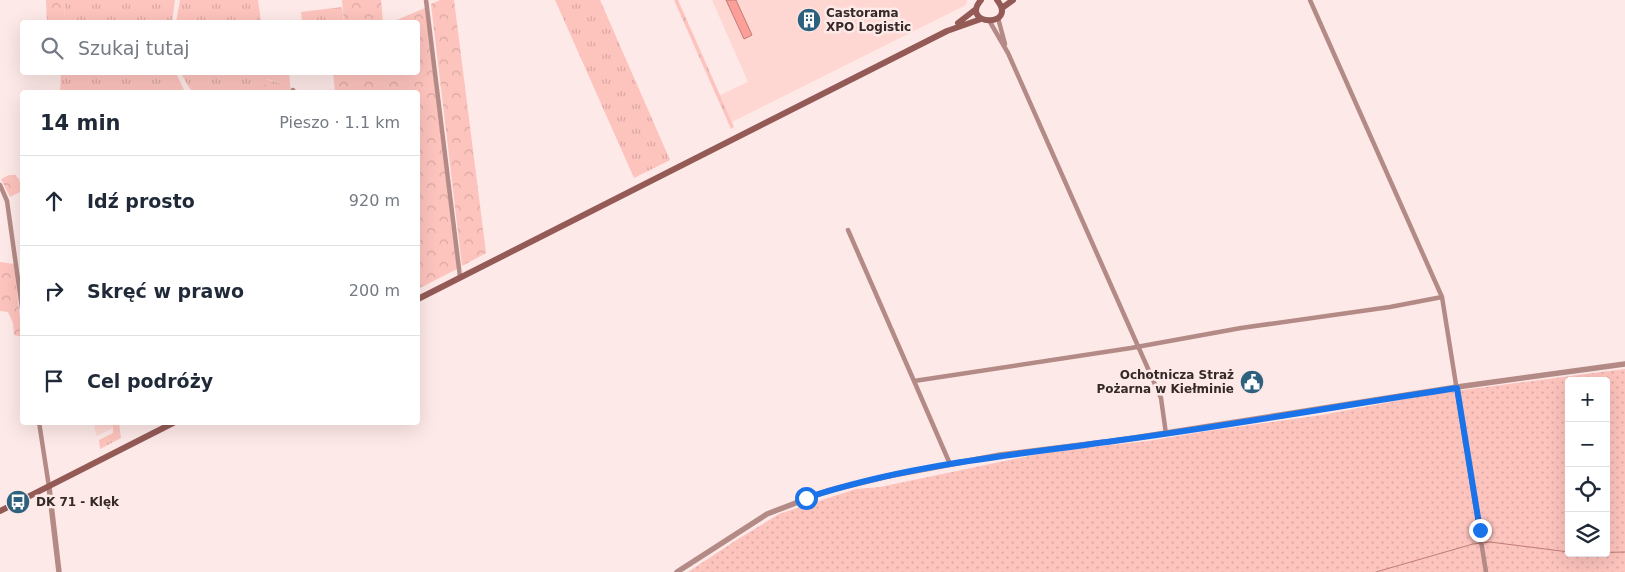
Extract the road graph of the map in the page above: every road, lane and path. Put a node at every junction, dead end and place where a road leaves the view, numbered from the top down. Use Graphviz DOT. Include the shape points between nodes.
graph roads {
  1 [pos="426,0"];
  2 [pos="980,0"];
  3 [pos="998,0"];
  4 [pos="1013,0"];
  5 [pos="1310,0"];
  6 [pos="1002,8"];
  7 [pos="976,9"];
  8 [pos="998,18"];
  9 [pos="981,19"];
  10 [pos="990,22"];
  11 [pos="947,30"];
  12 [pos="1008,53"];
  13 [pos="0,184"];
  14 [pos="848,230"];
  15 [pos="460,277"];
  16 [pos="20,293"];
  17 [pos="1442,296"];
  18 [pos="420,298"];
  19 [pos="1138,346"];
  20 [pos="1625,364"];
  21 [pos="914,381"];
  22 [pos="1457,388"];
  23 [pos="39,425"];
  24 [pos="169,425"];
  25 [pos="1166,434"];
  26 [pos="950,464"];
  27 [pos="49,487"];
  28 [pos="0,512"];
  29 [pos="60,572"];
  30 [pos="677,572"];
  31 [pos="1486,572"];
  1 -- 15 [label="street"];
  2 -- 7 [label="main road"];
  3 -- 6 [label="main road"];
  4 -- 6 [label="main road"];
  5 -- 17 [label="street"];
  6 -- 8 [label="main road"];
  7 -- 9 [label="main road"];
  7 -- 11 [label="main road"];
  8 -- 10 [label="main road"];
  8 -- 12 [label="street"];
  9 -- 10 [label="main road"];
  9 -- 11 [label="main road"];
  10 -- 12 [label="street"];
  11 -- 15 [label="main road"];
  12 -- 19 [label="street"];
  13 -- 16 [label="street" via="8,201"];
  14 -- 21 [label="street"];
  15 -- 18 [label="main road"];
  17 -- 19 [label="street"];
  17 -- 22 [label="street"];
  19 -- 21 [label="street"];
  19 -- 25 [label="street" via="1161,398"];
  20 -- 22 [label="street"];
  21 -- 26 [label="street"];
  22 -- 25 [label="street"];
  22 -- 31 [label="street"];
  23 -- 27 [label="street"];
  24 -- 27 [label="main road"];
  25 -- 26 [label="street"];
  26 -- 30 [label="street" via="842,487 800,501 759,519"];
  27 -- 28 [label="main road"];
  27 -- 29 [label="street"];
}
